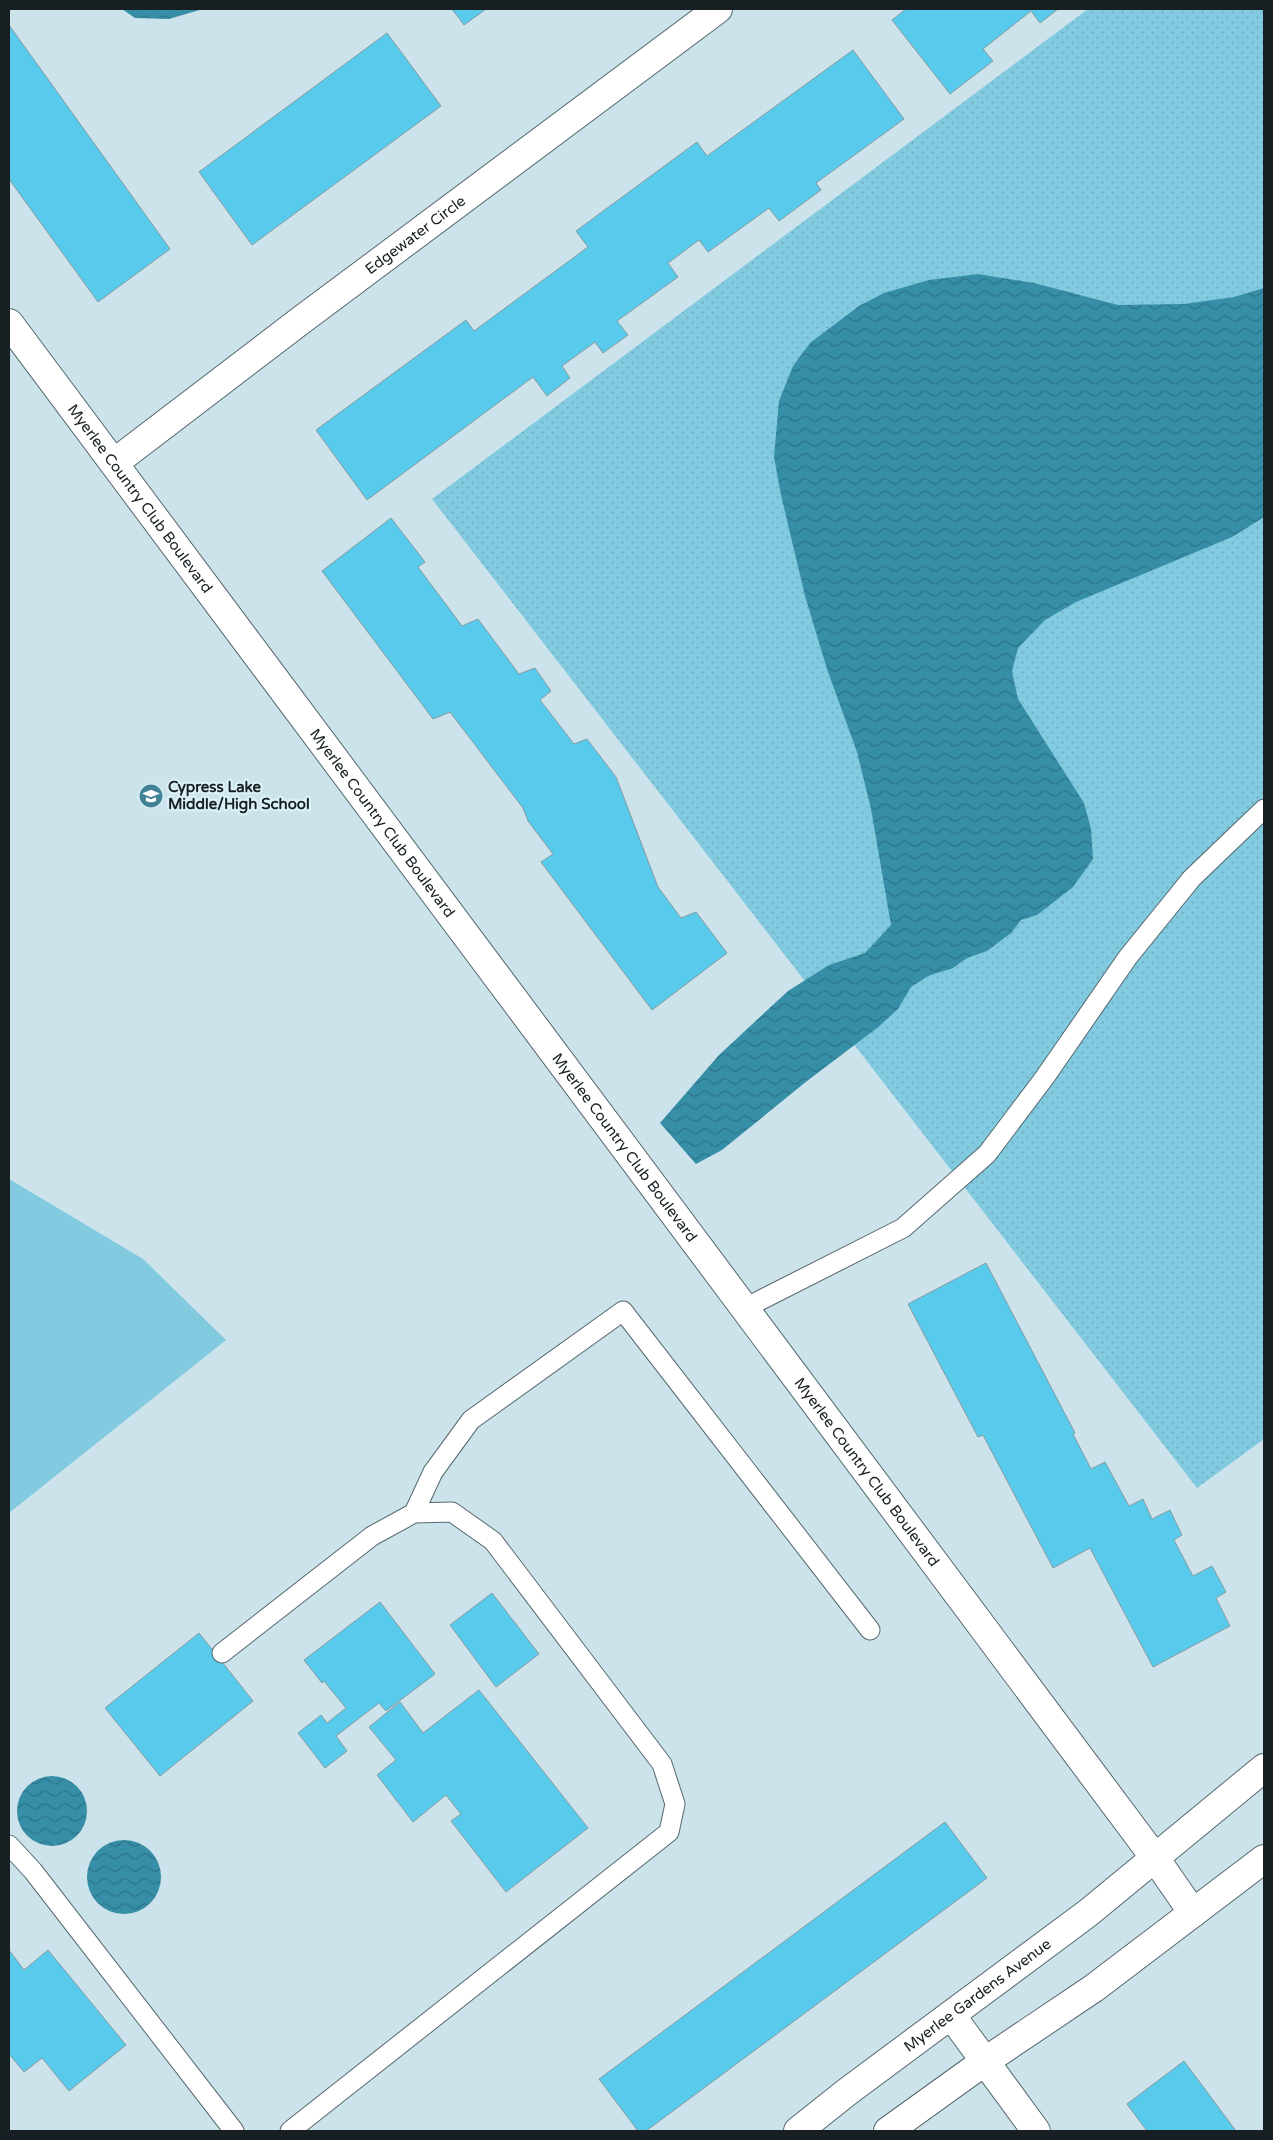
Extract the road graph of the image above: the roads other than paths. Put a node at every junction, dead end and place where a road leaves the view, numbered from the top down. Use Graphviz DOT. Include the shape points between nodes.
graph roads {
  1 [pos="718,9"];
  2 [pos="688,18"];
  3 [pos="9,323"];
  4 [pos="114,463"];
  5 [pos="1264,809"];
  6 [pos="745,1308"];
  7 [pos="414,1513"];
  8 [pos="870,1630"];
  9 [pos="222,1653"];
  10 [pos="1264,1768"];
  11 [pos="9,1845"];
  12 [pos="1155,1858"];
  13 [pos="1264,1860"];
  14 [pos="1193,1913"];
  15 [pos="951,2015"];
  16 [pos="984,2062"];
  17 [pos="234,2131"];
  18 [pos="290,2131"];
  19 [pos="798,2131"];
  20 [pos="888,2131"];
  21 [pos="1036,2131"];
  1 -- 2 [label="street, Edgewater Circle"];
  2 -- 4 [label="street, Edgewater Circle"];
  3 -- 4 [label="street, Myerlee Country Club Boulevard"];
  4 -- 6 [label="street, Myerlee Country Club Boulevard"];
  5 -- 6 [label="lane" via="1192,878 1128,957 987,1154 903,1228"];
  6 -- 12 [label="street, Myerlee Country Club Boulevard"];
  7 -- 8 [label="lane" via="433,1472 472,1420 623,1310"];
  7 -- 9 [label="lane" via="372,1536"];
  7 -- 18 [label="lane" via="452,1512 493,1541 662,1764 674,1804 669,1832"];
  10 -- 12 [label="street"];
  11 -- 17 [label="lane" via="33,1871"];
  12 -- 14 [label="street, Myerlee Country Club Boulevard"];
  12 -- 15 [label="street, Myerlee Gardens Avenue" via="1088,1913"];
  13 -- 14 [label="street"];
  14 -- 16 [label="street" via="1094,1988"];
  15 -- 16 [label="street"];
  15 -- 19 [label="street, Myerlee Gardens Avenue"];
  16 -- 20 [label="street"];
  16 -- 21 [label="street"];
}
